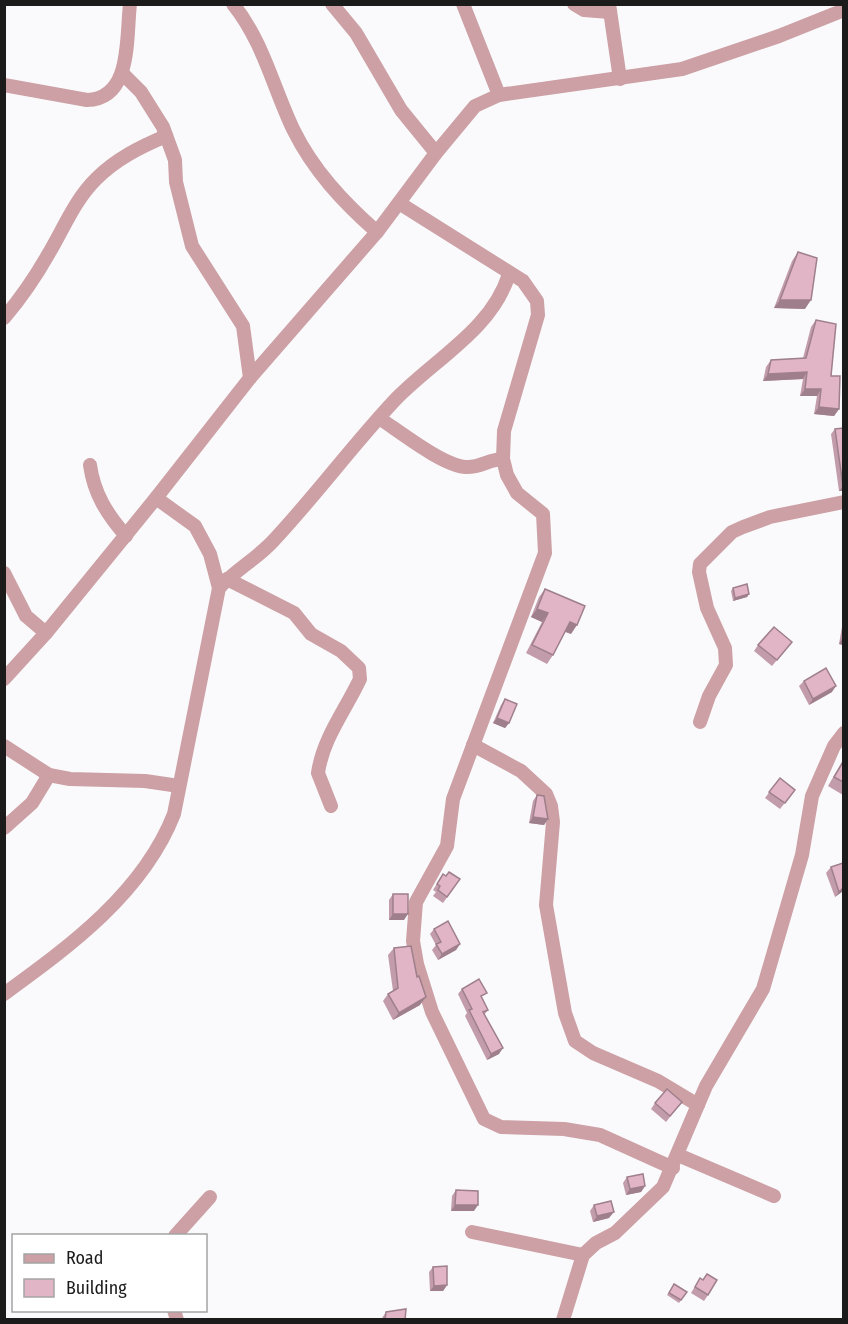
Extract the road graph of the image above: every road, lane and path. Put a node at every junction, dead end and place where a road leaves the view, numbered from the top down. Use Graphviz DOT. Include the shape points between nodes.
graph roads {
  1 [pos="130,4"];
  2 [pos="233,4"];
  3 [pos="332,4"];
  4 [pos="463,4"];
  5 [pos="574,4"];
  6 [pos="609,8"];
  7 [pos="843,10"];
  8 [pos="122,73"];
  9 [pos="620,79"];
  10 [pos="4,84"];
  11 [pos="499,94"];
  12 [pos="166,136"];
  13 [pos="435,153"];
  14 [pos="399,203"];
  15 [pos="377,232"];
  16 [pos="509,274"];
  17 [pos="4,318"];
  18 [pos="250,378"];
  19 [pos="379,418"];
  20 [pos="502,459"];
  21 [pos="90,465"];
  22 [pos="156,498"];
  23 [pos="843,502"];
  24 [pos="126,536"];
  25 [pos="4,573"];
  26 [pos="223,584"];
  27 [pos="46,633"];
  28 [pos="4,679"];
  29 [pos="700,723"];
  30 [pos="843,733"];
  31 [pos="473,745"];
  32 [pos="4,746"];
  33 [pos="49,775"];
  34 [pos="178,786"];
  35 [pos="331,806"];
  36 [pos="4,828"];
  37 [pos="4,994"];
  38 [pos="698,1105"];
  39 [pos="675,1162"];
  40 [pos="774,1196"];
  41 [pos="210,1197"];
  42 [pos="472,1232"];
  43 [pos="177,1234"];
  44 [pos="583,1255"];
  45 [pos="563,1320"];
  1 -- 8 [label="street"];
  2 -- 15 [label="street" via="252,29 294,130 312,160 333,191"];
  3 -- 13 [label="street" via="356,33 401,110"];
  4 -- 11 [label="street"];
  5 -- 6 [label="street" via="584,10"];
  6 -- 9 [label="street"];
  7 -- 9 [label="street" via="682,69"];
  8 -- 10 [label="street" via="112,92 100,99"];
  8 -- 12 [label="street" via="153,109"];
  9 -- 11 [label="street"];
  11 -- 13 [label="street" via="475,106"];
  12 -- 17 [label="street" via="123,156 95,180 69,213 50,252"];
  12 -- 18 [label="street" via="175,160 176,182 192,246 243,326"];
  13 -- 14 [label="street"];
  14 -- 15 [label="street"];
  14 -- 16 [label="street"];
  15 -- 18 [label="street"];
  16 -- 19 [label="street" via="503,292 485,319"];
  16 -- 20 [label="street" via="532,290 538,315 504,431"];
  18 -- 22 [label="street"];
  19 -- 20 [label="street" via="426,450 464,468"];
  19 -- 26 [label="street" via="263,552"];
  20 -- 31 [label="street" via="517,493 543,514 545,553"];
  21 -- 24 [label="street" via="92,484 99,498"];
  22 -- 24 [label="street"];
  22 -- 26 [label="street" via="195,526"];
  23 -- 29 [label="street" via="770,517 743,527 732,532 700,564 707,608 725,648 726,665"];
  24 -- 27 [label="street"];
  25 -- 27 [label="street" via="26,616"];
  26 -- 34 [label="street"];
  26 -- 35 [label="street" via="294,613 311,634 359,668 360,679 327,740 318,768"];
  27 -- 28 [label="street"];
  30 -- 38 [label="street" via="812,796 800,863 764,988"];
  31 -- 38 [label="street" via="521,771 546,794 551,806 546,905 565,1013 575,1041"];
  31 -- 39 [label="street" via="453,799 447,846 424,884 412,920 423,987 479,1112 492,1125 600,1135"];
  32 -- 33 [label="street"];
  33 -- 34 [label="street"];
  33 -- 36 [label="street" via="32,803"];
  34 -- 37 [label="street" via="171,822 147,867 66,949"];
  38 -- 39 [label="street"];
  39 -- 40 [label="street"];
  39 -- 44 [label="street" via="663,1187 634,1217"];
  41 -- 43 [label="street"];
  42 -- 44 [label="street"];
  44 -- 45 [label="street"];
}
